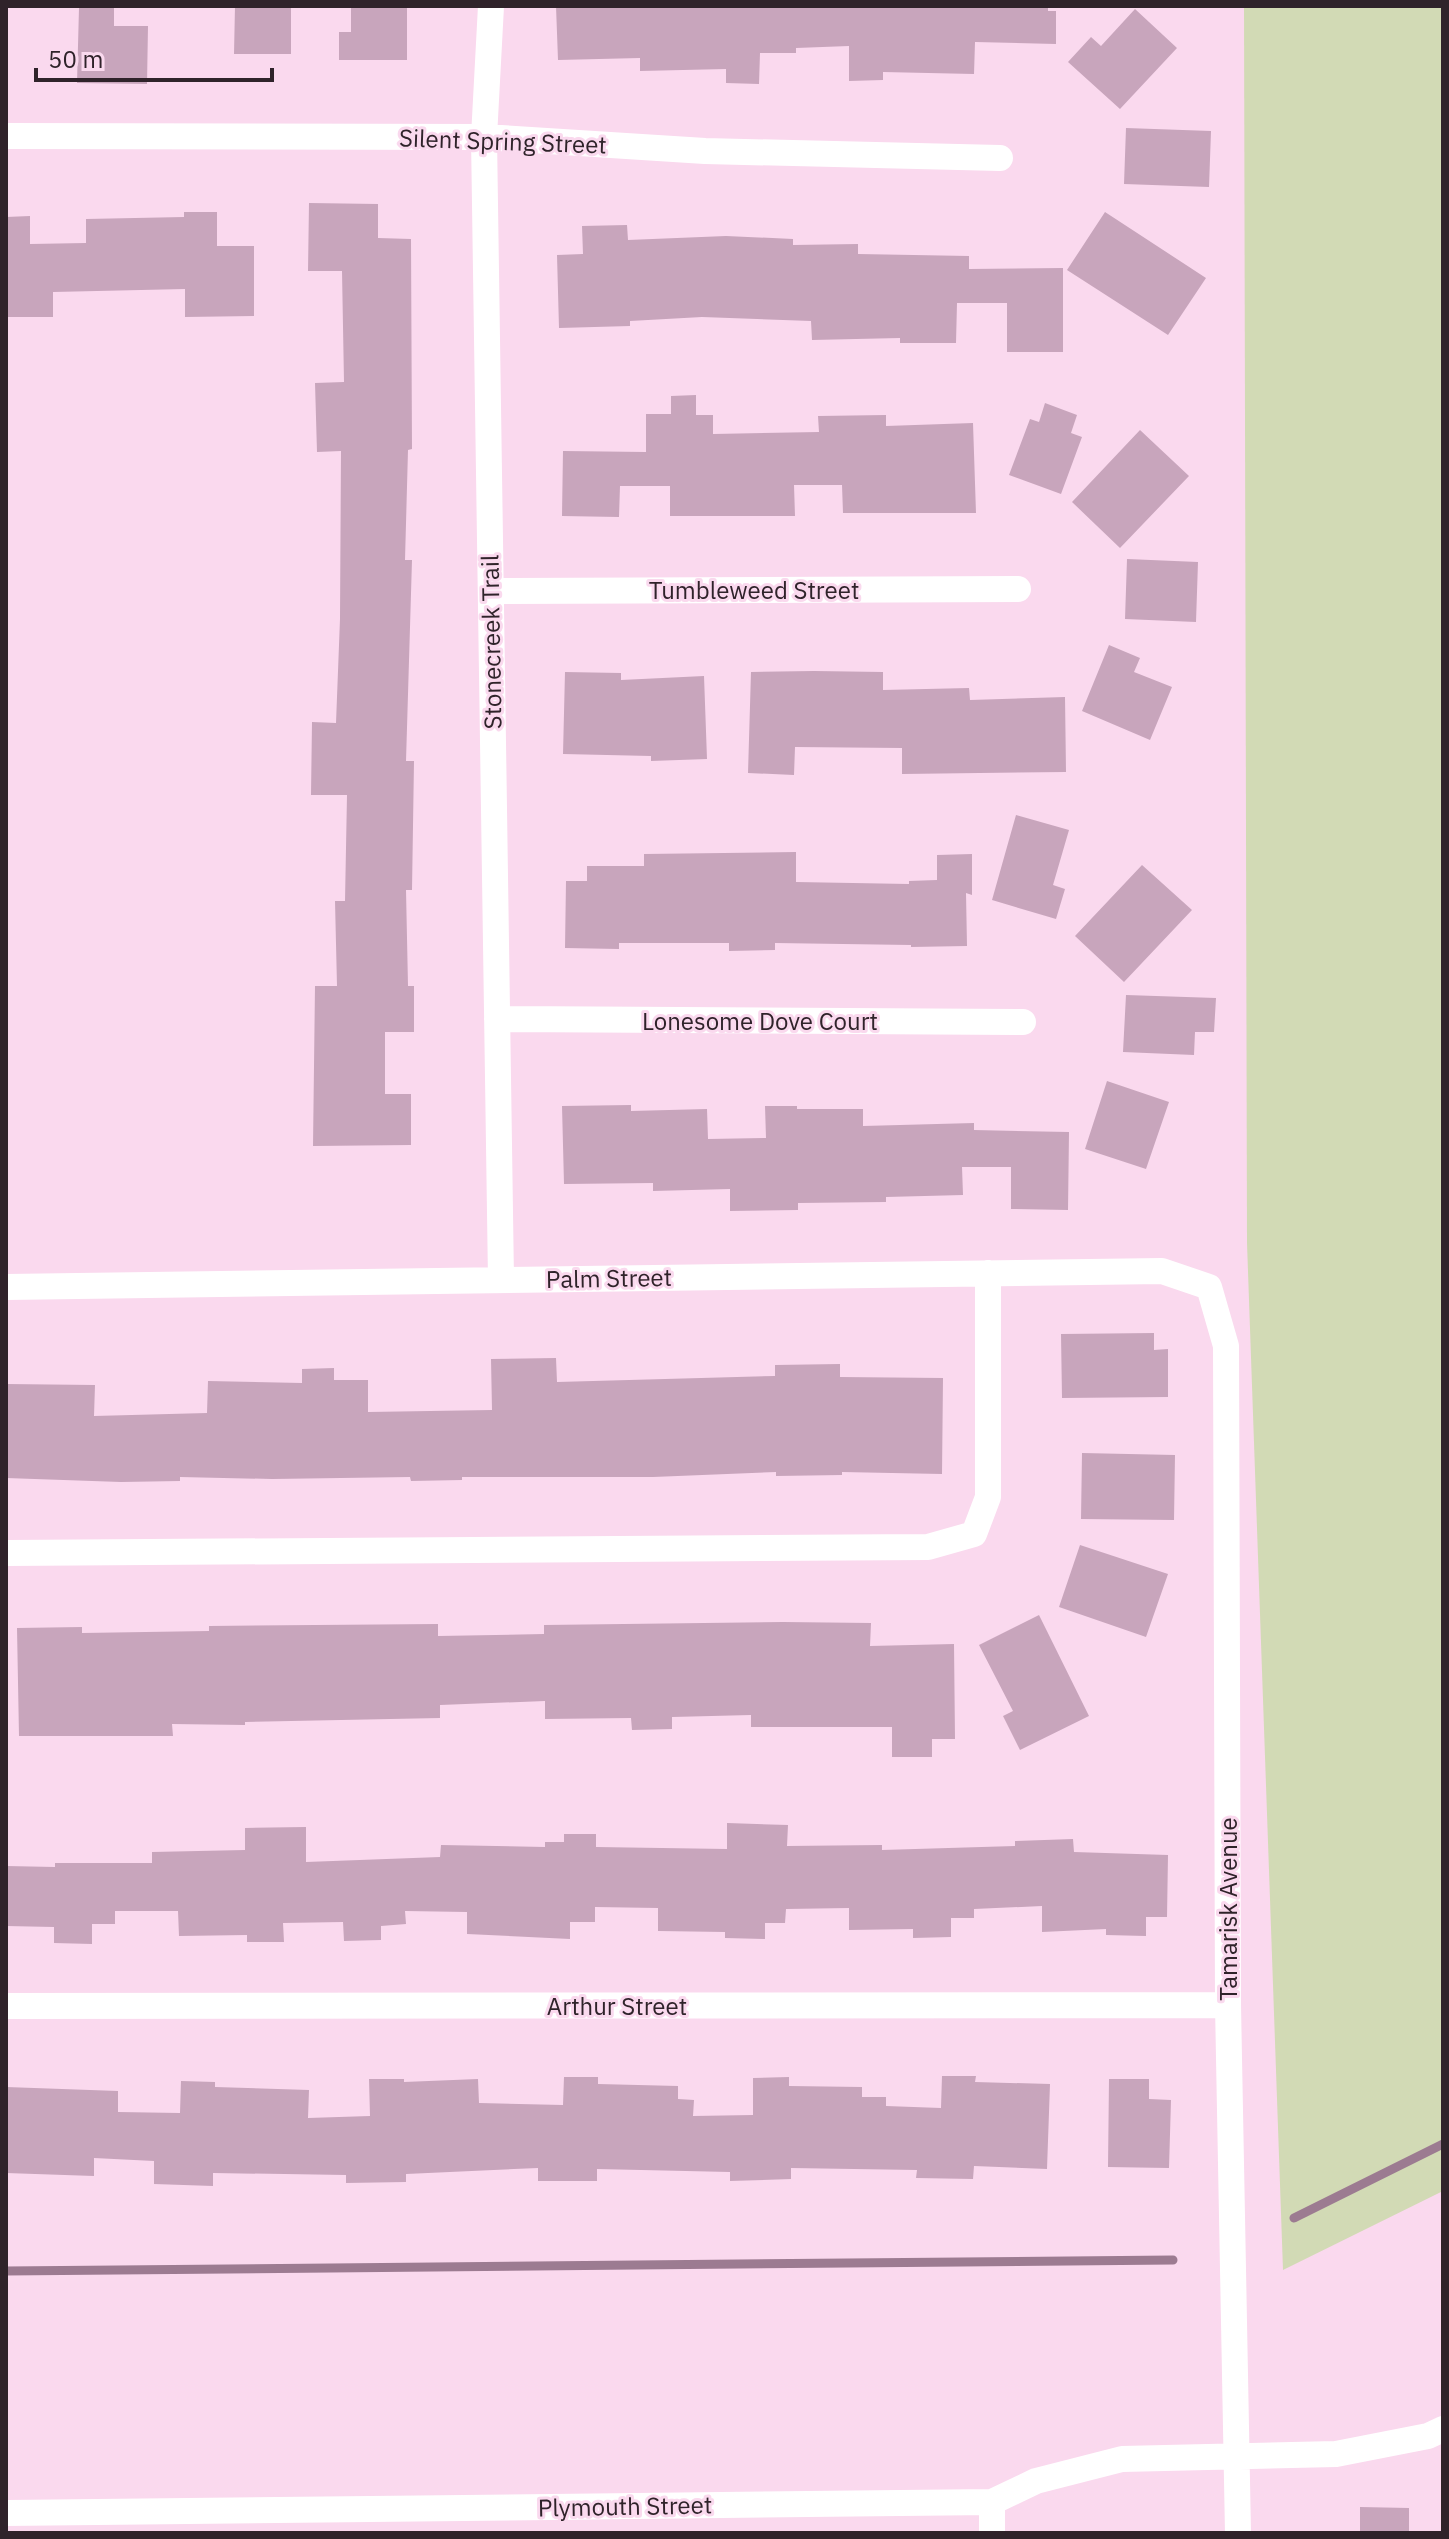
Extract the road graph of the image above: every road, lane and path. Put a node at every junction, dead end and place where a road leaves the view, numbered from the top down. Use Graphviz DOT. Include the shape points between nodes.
graph roads {
  1 [pos="491,6"];
  2 [pos="6,136"];
  3 [pos="484,137"];
  4 [pos="1000,158"];
  5 [pos="1018,589"];
  6 [pos="491,591"];
  7 [pos="497,1019"];
  8 [pos="1023,1022"];
  9 [pos="988,1273"];
  10 [pos="501,1279"];
  11 [pos="6,1287"];
  12 [pos="1209,1287"];
  13 [pos="6,1553"];
  14 [pos="1228,2005"];
  15 [pos="6,2006"];
  16 [pos="1443,2429"];
  17 [pos="1237,2456"];
  18 [pos="992,2502"];
  19 [pos="6,2513"];
  20 [pos="992,2533"];
  21 [pos="1238,2533"];
  1 -- 3 [label="street, Stonecreek Trail"];
  2 -- 3 [label="street, Silent Spring Street"];
  3 -- 4 [label="street, Silent Spring Street" via="705,151"];
  3 -- 6 [label="street, Stonecreek Trail"];
  5 -- 6 [label="street, Tumbleweed Street"];
  6 -- 7 [label="street, Stonecreek Trail"];
  7 -- 8 [label="street, Lonesome Dove Court"];
  7 -- 10 [label="street, Stonecreek Trail"];
  9 -- 10 [label="street, Palm Street"];
  9 -- 12 [label="street, Palm Street" via="1162,1271"];
  9 -- 13 [label="street" via="988,1497 974,1534 928,1547"];
  10 -- 11 [label="street, Palm Street"];
  12 -- 14 [label="street, Tamarisk Avenue" via="1226,1346"];
  14 -- 15 [label="street, Arthur Street"];
  14 -- 17 [label="street, Tamarisk Avenue"];
  16 -- 17 [label="street, Plymouth Street" via="1336,2454"];
  17 -- 18 [label="street, Plymouth Street" via="1122,2459 1036,2481"];
  17 -- 21 [label="street, Tamarisk Avenue"];
  18 -- 19 [label="street, Plymouth Street"];
  18 -- 20 [label="street"];
}
